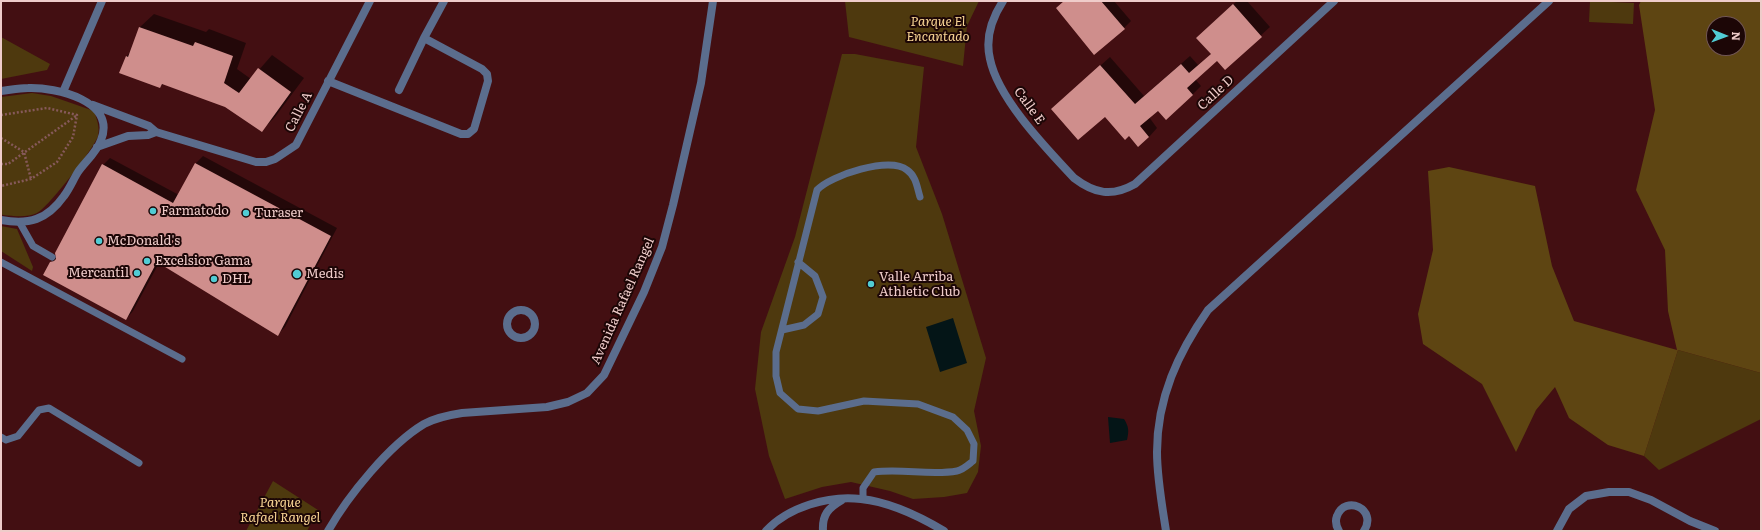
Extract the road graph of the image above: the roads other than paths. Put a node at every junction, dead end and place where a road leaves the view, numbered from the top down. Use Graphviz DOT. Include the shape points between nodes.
graph roads {
  1 [pos="102,1"];
  2 [pos="370,1"];
  3 [pos="444,1"];
  4 [pos="713,1"];
  5 [pos="1003,1"];
  6 [pos="1334,1"];
  7 [pos="1549,1"];
  8 [pos="424,38"];
  9 [pos="328,81"];
  10 [pos="399,90"];
  11 [pos="1,91"];
  12 [pos="63,92"];
  13 [pos="93,106"];
  14 [pos="156,132"];
  15 [pos="97,147"];
  16 [pos="1109,192"];
  17 [pos="920,197"];
  18 [pos="1,220"];
  19 [pos="20,223"];
  20 [pos="52,257"];
  21 [pos="1,262"];
  22 [pos="798,262"];
  23 [pos="782,330"];
  24 [pos="182,359"];
  25 [pos="1,437"];
  26 [pos="139,463"];
  27 [pos="844,499"];
  28 [pos="863,499"];
  29 [pos="935,528"];
  30 [pos="328,531"];
  31 [pos="766,531"];
  32 [pos="823,531"];
  33 [pos="944,531"];
  34 [pos="1166,531"];
  35 [pos="1339,531"];
  36 [pos="1364,531"];
  37 [pos="1557,531"];
  38 [pos="1715,531"];
  1 -- 12 [label="street"];
  2 -- 9 [label="street, Calle A"];
  3 -- 8 [label="street"];
  4 -- 30 [label="street, Avenida Rafael Rangel" via="701,83 662,247 644,292 604,375 587,393 547,408 462,413 448,415 425,424 389,452 343,508"];
  5 -- 16 [label="street, Calle E" via="990,29 988,45 990,60 1007,97 1018,114 1074,178 1090,188"];
  6 -- 16 [label="street, Calle D" via="1135,184 1122,191"];
  7 -- 34 [label="street" via="1208,310 1183,348 1171,373 1158,431 1158,480"];
  8 -- 9 [label="street" via="482,69 486,74 488,81 474,129 468,134 461,134"];
  8 -- 10 [label="street"];
  9 -- 14 [label="street, Calle A" via="296,145 266,162 256,162"];
  11 -- 12 [label="street, Calle A" via="27,88"];
  12 -- 13 [label="street, Calle A"];
  13 -- 14 [label="street, Calle A" via="149,126"];
  13 -- 15 [label="street" via="101,116 103,129 101,142"];
  14 -- 15 [label="street, Calle A" via="128,136"];
  15 -- 19 [label="street" via="55,206 35,220"];
  17 -- 22 [label="lane" via="914,175 906,168 893,166 877,165 822,184 816,190"];
  18 -- 19 [label="street"];
  19 -- 20 [label="lane" via="33,246"];
  21 -- 24 [label="lane"];
  22 -- 23 [label="lane"];
  22 -- 23 [label="lane" via="815,276 823,297 818,314 804,325"];
  23 -- 28 [label="lane" via="776,352 776,376 780,393 798,409 818,411 864,401 918,404 953,417 967,430 974,444 973,461 959,471 874,472 863,488"];
  25 -- 26 [label="lane" via="6,440 18,436 39,410 49,408"];
  27 -- 28 [label="street"];
  27 -- 31 [label="street" via="826,501 794,511 780,518"];
  27 -- 32 [label="street" via="827,510 823,519"];
  28 -- 29 [label="street" via="889,505 923,518"];
  29 -- 33 [label="street"];
  35 -- 36 [label="street" via="1336,524 1338,514 1344,507 1354,505 1362,509 1367,517 1367,527"];
  37 -- 38 [label="street" via="1569,509 1586,496 1609,492 1629,492"];
}
